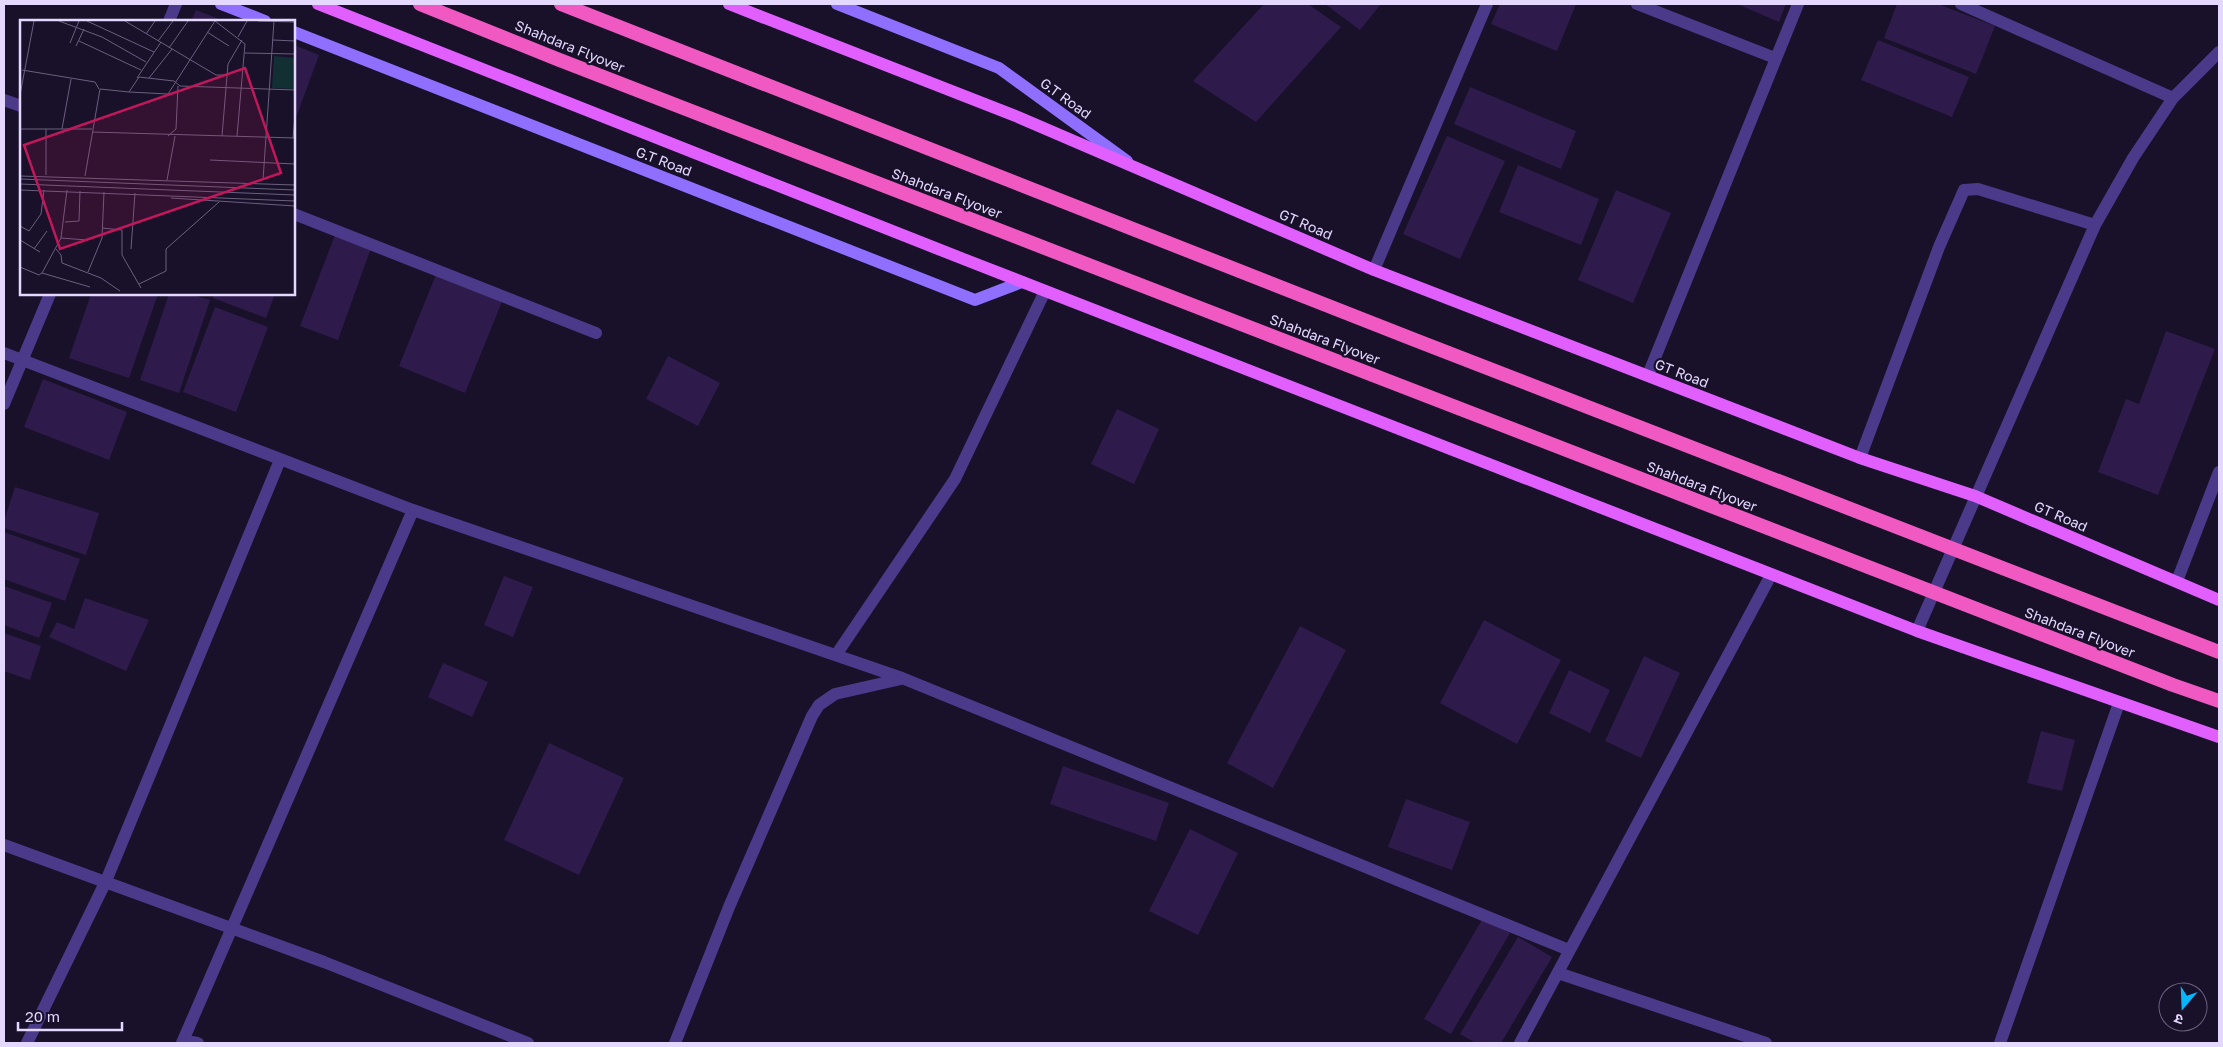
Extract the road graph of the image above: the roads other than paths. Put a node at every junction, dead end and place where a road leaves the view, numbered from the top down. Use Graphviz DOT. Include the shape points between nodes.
graph roads {
  1 [pos="176,4"];
  2 [pos="221,4"];
  3 [pos="318,4"];
  4 [pos="420,4"];
  5 [pos="561,4"];
  6 [pos="729,4"];
  7 [pos="837,4"];
  8 [pos="1487,4"];
  9 [pos="1637,4"];
  10 [pos="1798,4"];
  11 [pos="1961,4"];
  12 [pos="169,20"];
  13 [pos="262,20"];
  14 [pos="295,32"];
  15 [pos="2219,52"];
  16 [pos="1775,58"];
  17 [pos="2173,98"];
  18 [pos="4,100"];
  19 [pos="20,106"];
  20 [pos="1136,168"];
  21 [pos="295,214"];
  22 [pos="2095,225"];
  23 [pos="1374,270"];
  24 [pos="1022,282"];
  25 [pos="1045,291"];
  26 [pos="50,295"];
  27 [pos="596,333"];
  28 [pos="4,353"];
  29 [pos="21,360"];
  30 [pos="1648,376"];
  31 [pos="4,404"];
  32 [pos="1860,458"];
  33 [pos="280,460"];
  34 [pos="2219,472"];
  35 [pos="1975,496"];
  36 [pos="413,510"];
  37 [pos="1772,575"];
  38 [pos="2177,581"];
  39 [pos="2219,600"];
  40 [pos="1917,631"];
  41 [pos="2219,652"];
  42 [pos="836,655"];
  43 [pos="902,678"];
  44 [pos="2219,701"];
  45 [pos="2119,703"];
  46 [pos="2219,737"];
  47 [pos="4,844"];
  48 [pos="106,882"];
  49 [pos="231,928"];
  50 [pos="1570,950"];
  51 [pos="1558,973"];
  52 [pos="183,1042"];
  53 [pos="27,1043"];
  54 [pos="198,1043"];
  55 [pos="528,1043"];
  56 [pos="676,1043"];
  57 [pos="1520,1043"];
  58 [pos="1766,1043"];
  59 [pos="2000,1043"];
  1 -- 12 [label="street"];
  2 -- 13 [label="main road"];
  3 -- 24 [label="main road"];
  4 -- 44 [label="highway, Shahdara Flyover, bridge"];
  5 -- 41 [label="highway, bridge"];
  6 -- 20 [label="main road"];
  7 -- 20 [label="main road, G.T Road" via="999,68"];
  8 -- 23 [label="street"];
  9 -- 16 [label="street"];
  10 -- 16 [label="street"];
  11 -- 17 [label="street"];
  14 -- 24 [label="main road, G.T Road" via="975,300"];
  15 -- 17 [label="street"];
  16 -- 30 [label="street"];
  17 -- 22 [label="street" via="2133,158"];
  18 -- 19 [label="street"];
  20 -- 23 [label="main road, GT Road"];
  21 -- 27 [label="street"];
  22 -- 32 [label="street" via="1978,189 1964,190"];
  22 -- 35 [label="street"];
  23 -- 30 [label="main road, GT Road"];
  24 -- 25 [label="main road"];
  25 -- 37 [label="main road"];
  25 -- 42 [label="street" via="955,480"];
  26 -- 29 [label="street"];
  28 -- 29 [label="street"];
  29 -- 31 [label="street"];
  29 -- 33 [label="street"];
  30 -- 32 [label="main road, GT Road"];
  32 -- 35 [label="main road, GT Road"];
  33 -- 36 [label="street"];
  33 -- 48 [label="street"];
  34 -- 38 [label="street"];
  35 -- 38 [label="main road, GT Road"];
  35 -- 40 [label="street"];
  36 -- 42 [label="street"];
  36 -- 49 [label="street"];
  37 -- 40 [label="main road"];
  37 -- 50 [label="street"];
  38 -- 39 [label="main road, GT Road"];
  40 -- 45 [label="main road"];
  42 -- 43 [label="street"];
  43 -- 50 [label="street"];
  43 -- 56 [label="street" via="835,694 819,705 812,716 729,908"];
  45 -- 46 [label="main road"];
  45 -- 59 [label="street"];
  47 -- 48 [label="street"];
  48 -- 49 [label="street"];
  48 -- 53 [label="street"];
  49 -- 52 [label="street"];
  49 -- 55 [label="street"];
  50 -- 51 [label="street"];
  51 -- 57 [label="street"];
  51 -- 58 [label="street"];
  52 -- 54 [label="street"];
}
